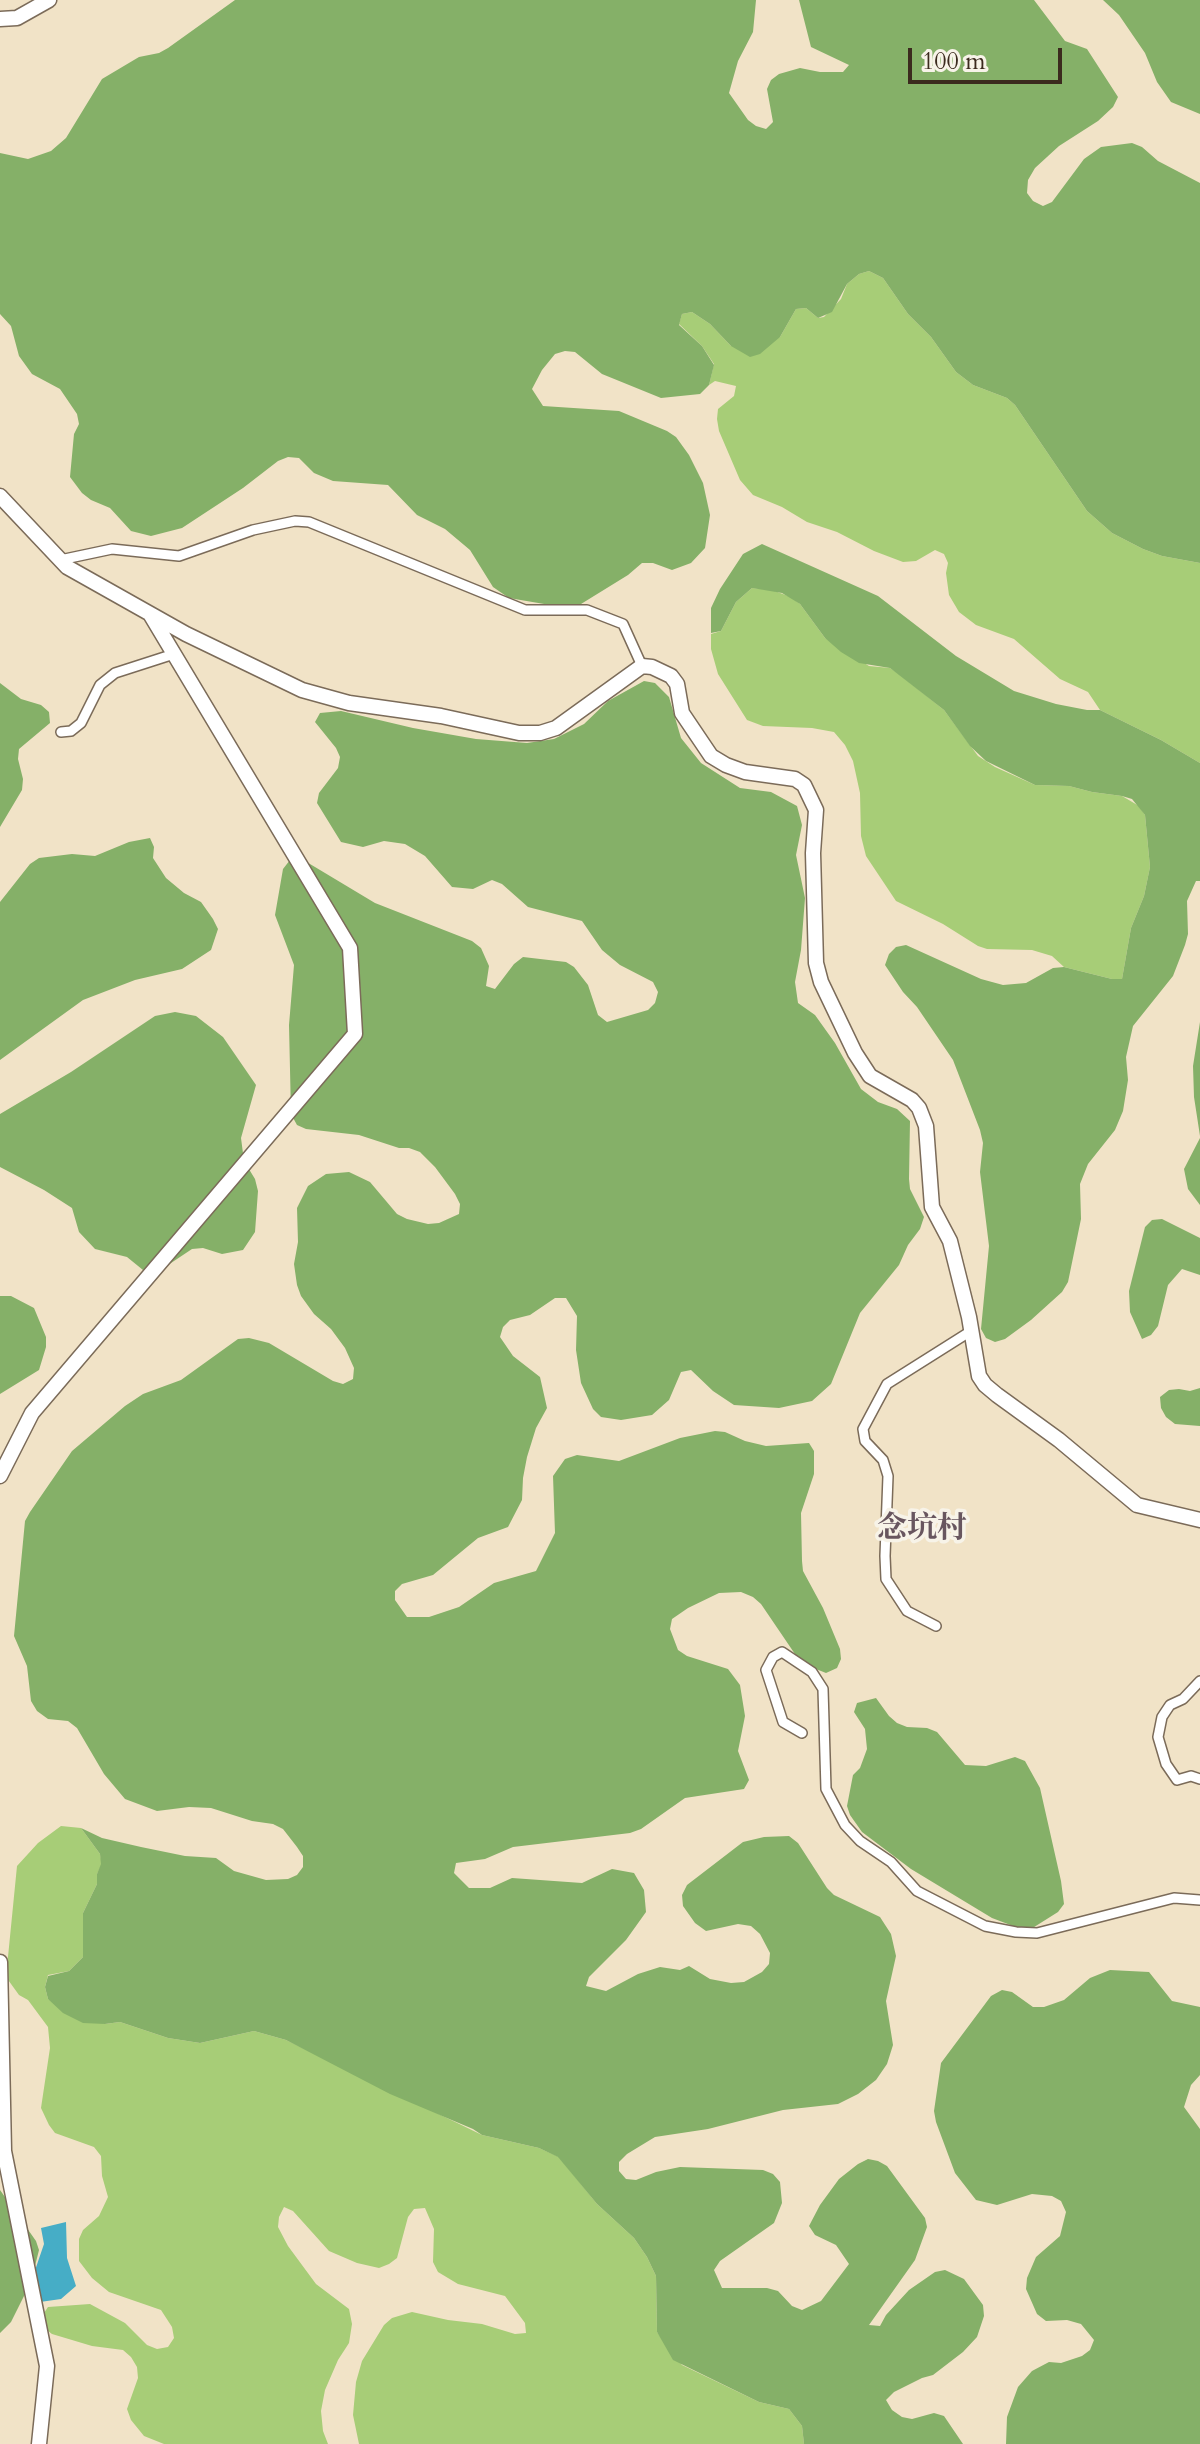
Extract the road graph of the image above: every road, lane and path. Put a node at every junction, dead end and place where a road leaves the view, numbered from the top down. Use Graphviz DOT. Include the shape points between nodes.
graph roads {
  1 [pos="49,0"];
  2 [pos="0,19"];
  3 [pos="0,496"];
  4 [pos="60,560"];
  5 [pos="150,614"];
  6 [pos="174,654"];
  7 [pos="642,666"];
  8 [pos="61,732"];
  9 [pos="971,1331"];
  10 [pos="0,1476"];
  11 [pos="1200,1520"];
  12 [pos="936,1626"];
  13 [pos="1200,1681"];
  14 [pos="802,1733"];
  15 [pos="1200,1779"];
  16 [pos="1200,1900"];
  17 [pos="0,1962"];
  18 [pos="39,2444"];
  1 -- 2 [label="street" via="17,18"];
  3 -- 4 [label="street"];
  4 -- 5 [label="street"];
  4 -- 7 [label="street" via="112,549 179,556 253,530 309,522 525,610 587,610 623,624"];
  5 -- 6 [label="street"];
  5 -- 7 [label="street" via="275,679 327,698 519,733 556,728"];
  6 -- 8 [label="street" via="115,673 100,685 81,723"];
  6 -- 10 [label="street" via="350,948 355,1034 32,1413"];
  7 -- 9 [label="street" via="671,676 682,713 711,756 745,772 795,779 813,799 816,963 821,982 870,1076 919,1108 926,1126 932,1207 950,1241"];
  9 -- 11 [label="street" via="985,1385 1137,1505"];
  9 -- 12 [label="street" via="887,1384 863,1429 888,1476 886,1579 907,1611"];
  13 -- 15 [label="street" via="1170,1705 1158,1737 1177,1780"];
  14 -- 16 [label="street" via="783,1722 766,1670 782,1652 812,1672 823,1689 826,1789 845,1825 917,1891 985,1926 1037,1933 1174,1898"];
  17 -- 18 [label="street" via="4,2151 47,2366"];
}
